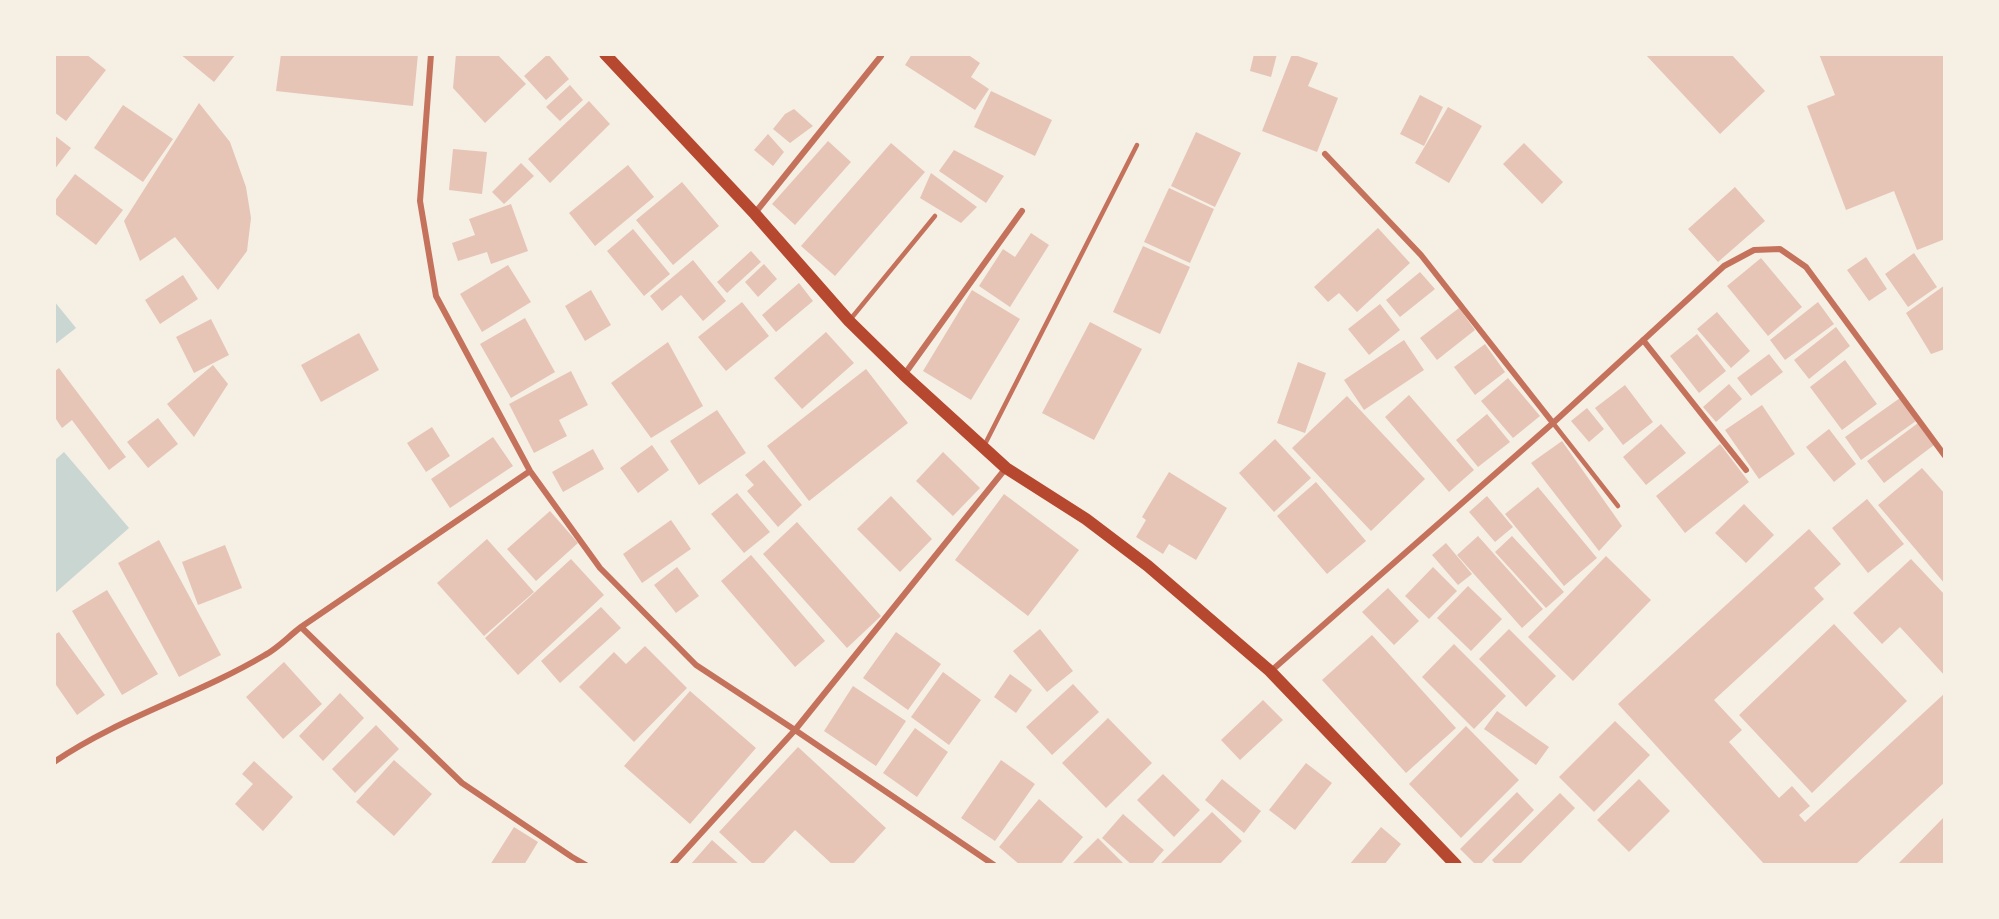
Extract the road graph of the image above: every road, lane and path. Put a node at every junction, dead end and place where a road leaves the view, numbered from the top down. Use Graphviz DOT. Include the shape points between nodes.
graph roads {
  1 [pos="431,54"];
  2 [pos="605,54"];
  3 [pos="881,56"];
  4 [pos="1137,145"];
  5 [pos="1324,154"];
  6 [pos="1022,211"];
  7 [pos="755,214"];
  8 [pos="935,216"];
  9 [pos="849,321"];
  10 [pos="1642,340"];
  11 [pos="904,375"];
  12 [pos="1553,423"];
  13 [pos="983,448"];
  14 [pos="1945,456"];
  15 [pos="1006,468"];
  16 [pos="1746,470"];
  17 [pos="530,471"];
  18 [pos="1618,507"];
  19 [pos="301,627"];
  20 [pos="1270,671"];
  21 [pos="795,730"];
  22 [pos="54,762"];
  23 [pos="586,865"];
  24 [pos="672,865"];
  25 [pos="994,865"];
  26 [pos="1456,865"];
  1 -- 17 [label="street" via="420,201 436,296"];
  2 -- 7 [label="main road"];
  3 -- 7 [label="street"];
  4 -- 13 [label="lane"];
  5 -- 12 [label="street" via="1421,255"];
  6 -- 11 [label="street"];
  7 -- 9 [label="main road"];
  8 -- 9 [label="lane"];
  9 -- 11 [label="main road"];
  10 -- 12 [label="street"];
  10 -- 14 [label="street" via="1724,266 1754,250 1780,249 1806,267"];
  10 -- 16 [label="street"];
  11 -- 13 [label="main road"];
  12 -- 18 [label="lane"];
  12 -- 20 [label="street"];
  13 -- 15 [label="main road"];
  15 -- 20 [label="main road" via="1086,519 1148,566"];
  15 -- 21 [label="street"];
  17 -- 19 [label="street"];
  17 -- 21 [label="street" via="600,568 696,665"];
  19 -- 22 [label="street" via="246,666 83,742"];
  19 -- 23 [label="street" via="462,783"];
  20 -- 26 [label="main road"];
  21 -- 24 [label="street"];
  21 -- 25 [label="street"];
}
